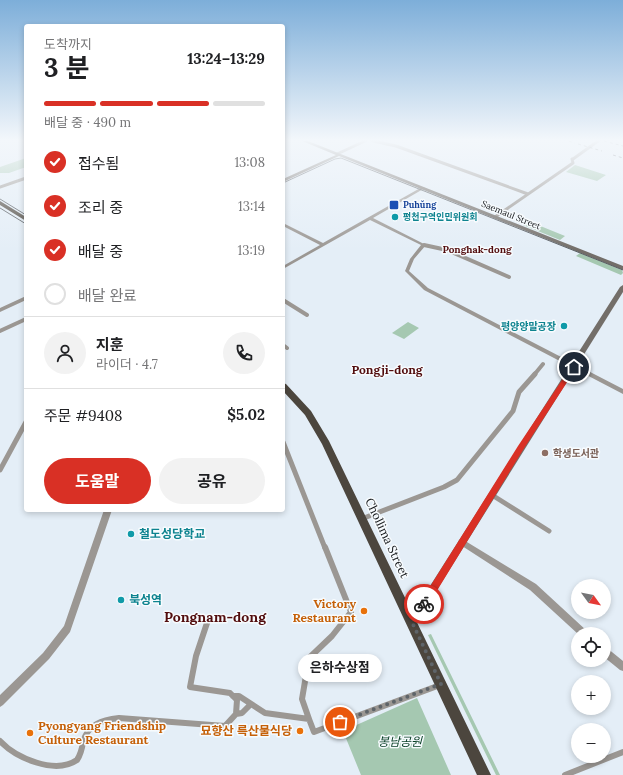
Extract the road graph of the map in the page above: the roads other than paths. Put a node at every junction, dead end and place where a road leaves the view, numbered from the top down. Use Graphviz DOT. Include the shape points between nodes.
graph roads {
  1 [pos="395,177"];
  2 [pos="482,177"];
  3 [pos="552,177"];
  4 [pos="24,179"];
  5 [pos="0,187"];
  6 [pos="423,188"];
  7 [pos="528,194"];
  8 [pos="0,203"];
  9 [pos="495,217"];
  10 [pos="24,218"];
  11 [pos="370,218"];
  12 [pos="285,225"];
  13 [pos="323,245"];
  14 [pos="424,245"];
  15 [pos="285,267"];
  16 [pos="623,268"];
  17 [pos="509,277"];
  18 [pos="623,287"];
  19 [pos="24,299"];
  20 [pos="285,301"];
  21 [pos="0,310"];
  22 [pos="307,315"];
  23 [pos="24,320"];
  24 [pos="0,332"];
  25 [pos="543,364"];
  26 [pos="574,367"];
  27 [pos="285,388"];
  28 [pos="623,392"];
  29 [pos="24,426"];
  30 [pos="285,447"];
  31 [pos="0,470"];
  32 [pos="492,496"];
  33 [pos="107,512"];
  34 [pos="364,518"];
  35 [pos="549,531"];
  36 [pos="462,542"];
  37 [pos="209,617"];
  38 [pos="412,622"];
  39 [pos="576,627"];
  40 [pos="611,657"];
  41 [pos="623,667"];
  42 [pos="441,684"];
  43 [pos="233,696"];
  44 [pos="0,702"];
  45 [pos="251,704"];
  46 [pos="236,714"];
  47 [pos="309,719"];
  48 [pos="0,741"];
  49 [pos="623,752"];
  50 [pos="484,775"];
  51 [pos="565,775"];
  1 -- 6 [label="main road, Saemaul Street"];
  2 -- 7 [label="street"];
  3 -- 7 [label="street"];
  4 -- 5 [label="street"];
  6 -- 9 [label="main road, Saemaul Street"];
  6 -- 11 [label="street"];
  7 -- 9 [label="street"];
  8 -- 10 [label="highway"];
  9 -- 16 [label="main road, Saemaul Street"];
  11 -- 13 [label="street"];
  11 -- 14 [label="street"];
  12 -- 13 [label="street"];
  13 -- 15 [label="street"];
  14 -- 17 [label="street" via="447,250"];
  14 -- 26 [label="street" via="406,271 421,285"];
  18 -- 26 [label="main road"];
  19 -- 21 [label="street"];
  20 -- 22 [label="street"];
  23 -- 24 [label="street"];
  25 -- 34 [label="street" via="519,392 513,410 456,480"];
  26 -- 28 [label="street"];
  26 -- 32 [label="main road" via="520,448"];
  27 -- 34 [label="highway, Chollima Street" via="301,404 317,427"];
  29 -- 31 [label="street"];
  30 -- 47 [label="street" via="351,612 332,636 309,658 302,699"];
  32 -- 35 [label="street"];
  32 -- 36 [label="main road"];
  33 -- 44 [label="street" via="67,629 46,656"];
  34 -- 38 [label="highway, Chollima Street"];
  36 -- 38 [label="main road"];
  36 -- 39 [label="street" via="533,587"];
  37 -- 43 [label="street" via="196,656 190,687 230,693"];
  38 -- 42 [label="highway, Chollima Street"];
  40 -- 41 [label="street"];
  42 -- 47 [label="street" via="314,732"];
  42 -- 50 [label="highway, Chollima Street"];
  43 -- 45 [label="street" via="239,696"];
  43 -- 46 [label="street" via="237,700"];
  45 -- 46 [label="street" via="242,713"];
  45 -- 47 [label="street" via="265,713"];
  46 -- 48 [label="street" via="225,726 119,718 102,720 91,726 85,736 81,754 71,765 31,762 7,749"];
  49 -- 51 [label="street"];
}
